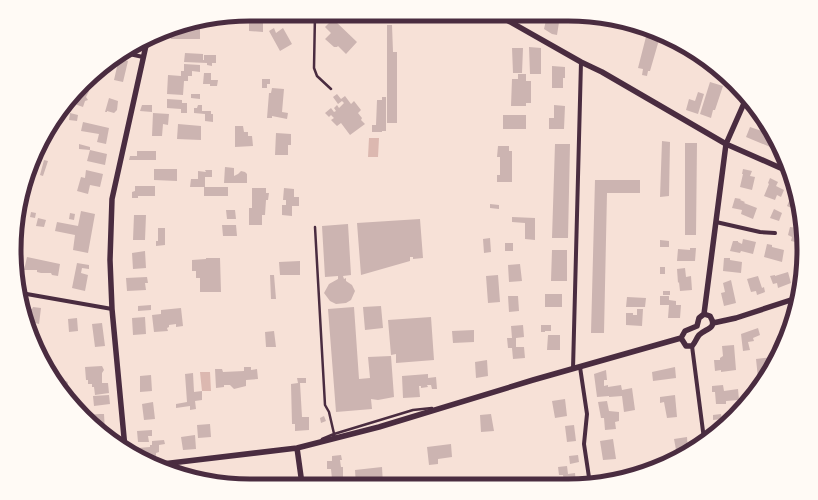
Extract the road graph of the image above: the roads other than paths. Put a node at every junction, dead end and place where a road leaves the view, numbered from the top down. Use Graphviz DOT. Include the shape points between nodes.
graph roads {
  1 [pos="315,21"];
  2 [pos="509,21"];
  3 [pos="146,47"];
  4 [pos="131,54"];
  5 [pos="143,57"];
  6 [pos="581,62"];
  7 [pos="331,89"];
  8 [pos="744,104"];
  9 [pos="726,144"];
  10 [pos="782,169"];
  11 [pos="716,222"];
  12 [pos="314,227"];
  13 [pos="775,233"];
  14 [pos="25,294"];
  15 [pos="792,300"];
  16 [pos="112,309"];
  17 [pos="704,314"];
  18 [pos="713,323"];
  19 [pos="681,338"];
  20 [pos="692,346"];
  21 [pos="580,367"];
  22 [pos="573,369"];
  23 [pos="703,434"];
  24 [pos="334,436"];
  25 [pos="124,441"];
  26 [pos="297,448"];
  27 [pos="166,464"];
  28 [pos="589,478"];
  29 [pos="301,479"];
  1 -- 7 [label="lane" via="314,68 317,76"];
  2 -- 6 [label="street"];
  3 -- 5 [label="street"];
  4 -- 5 [label="street"];
  5 -- 16 [label="street" via="112,199"];
  6 -- 9 [label="street"];
  6 -- 22 [label="street"];
  8 -- 9 [label="street"];
  9 -- 10 [label="street"];
  9 -- 11 [label="street"];
  11 -- 13 [label="street"];
  11 -- 17 [label="street"];
  12 -- 24 [label="lane" via="325,405"];
  14 -- 16 [label="street"];
  15 -- 18 [label="street"];
  16 -- 25 [label="street"];
  17 -- 18 [label="street" via="710,316"];
  17 -- 19 [label="street" via="699,318 697,326 685,331"];
  18 -- 20 [label="street" via="700,334"];
  19 -- 20 [label="street" via="686,346"];
  19 -- 21 [label="street"];
  20 -- 23 [label="street"];
  21 -- 22 [label="street"];
  21 -- 28 [label="street" via="587,414 584,444"];
  22 -- 24 [label="street"];
  24 -- 26 [label="street"];
  26 -- 27 [label="street"];
  26 -- 29 [label="street"];
}
